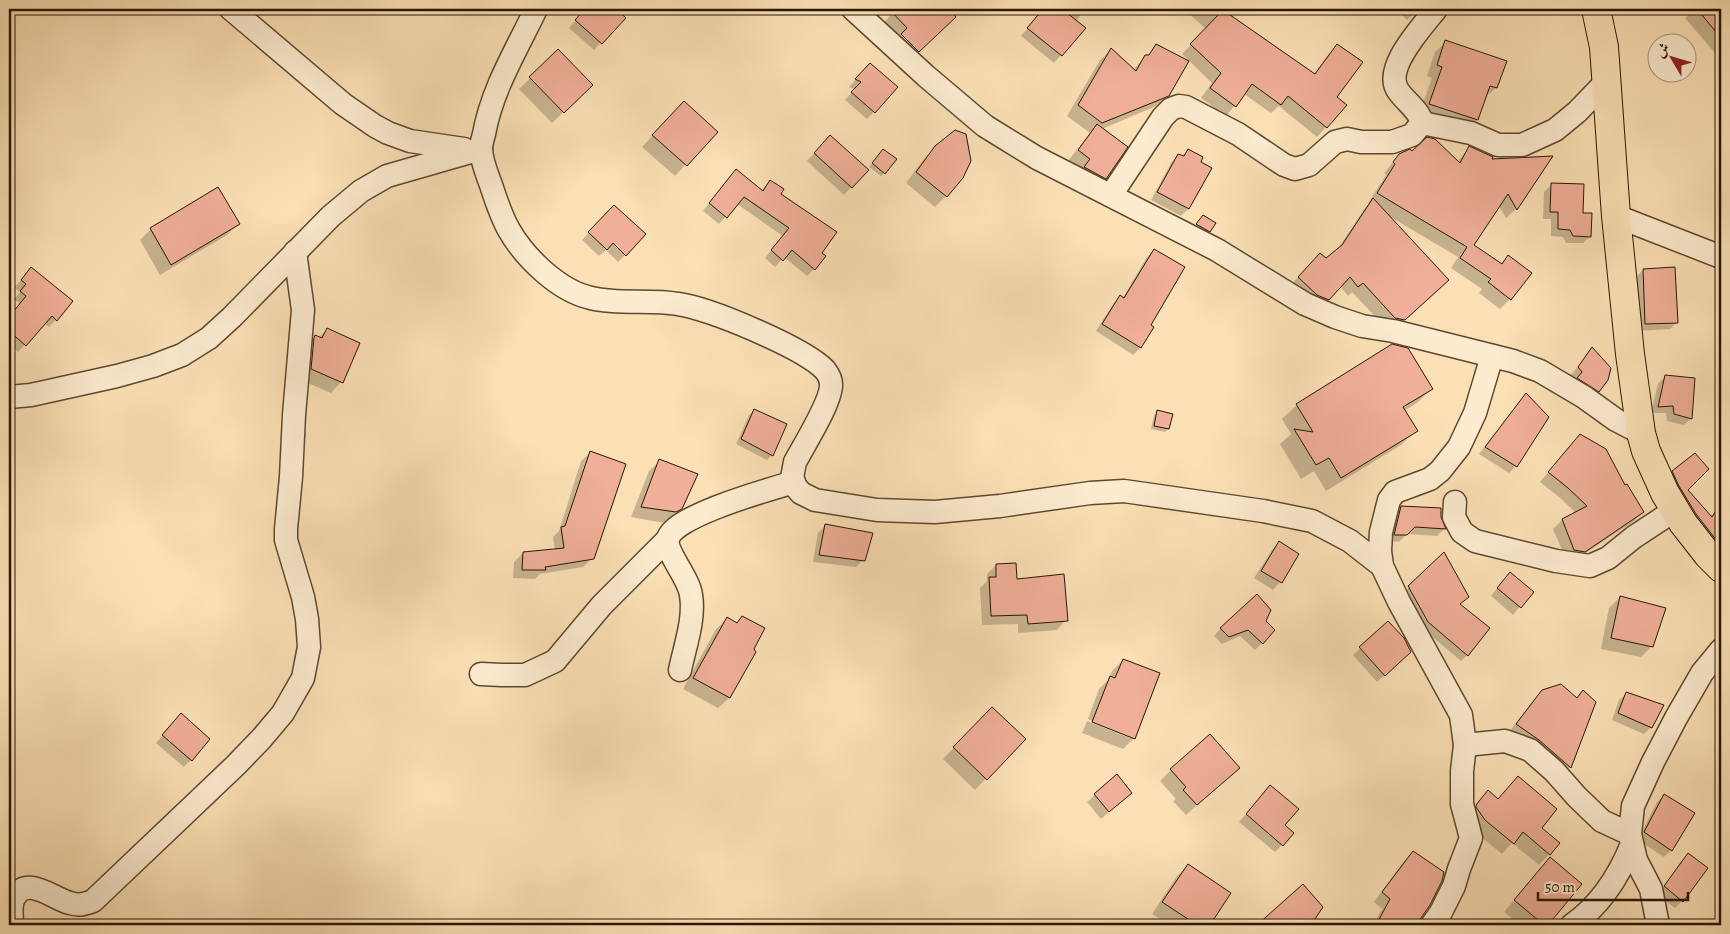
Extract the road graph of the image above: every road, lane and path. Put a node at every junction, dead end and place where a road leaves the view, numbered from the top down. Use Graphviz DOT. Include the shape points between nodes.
graph roads {
  1 [pos="231,9"];
  2 [pos="536,9"];
  3 [pos="853,9"];
  4 [pos="1436,9"];
  5 [pos="1596,9"];
  6 [pos="1607,82"];
  7 [pos="1422,123"];
  8 [pos="476,150"];
  9 [pos="1111,195"];
  10 [pos="1616,216"];
  11 [pos="295,252"];
  12 [pos="1721,257"];
  13 [pos="1492,356"];
  14 [pos="9,397"];
  15 [pos="1641,433"];
  16 [pos="794,482"];
  17 [pos="1455,502"];
  18 [pos="1675,510"];
  19 [pos="668,539"];
  20 [pos="1382,566"];
  21 [pos="1721,568"];
  22 [pos="1721,650"];
  23 [pos="680,670"];
  24 [pos="481,674"];
  25 [pos="1466,745"];
  26 [pos="1631,839"];
  27 [pos="12,925"];
  28 [pos="1432,925"];
  29 [pos="1572,925"];
  30 [pos="1658,925"];
  1 -- 8 [label="street" via="343,104 375,126 410,141"];
  2 -- 8 [label="street" via="492,102"];
  3 -- 9 [label="street" via="985,126 1037,158"];
  4 -- 7 [label="street" via="1400,57 1394,78 1398,91 1420,115"];
  5 -- 6 [label="main road"];
  6 -- 7 [label="street" via="1555,130 1522,145 1498,144 1471,133"];
  6 -- 10 [label="main road"];
  7 -- 9 [label="street" via="1412,135 1392,142 1347,139 1335,142 1309,165 1295,169 1284,166 1238,134 1198,112 1179,106 1167,111"];
  8 -- 11 [label="street" via="387,176 361,191"];
  8 -- 16 [label="street" via="508,230 534,263 567,288 591,298 679,304 703,311 765,335 806,356 825,371 830,378 830,392 795,462"];
  9 -- 13 [label="street" via="1216,250 1305,304 1335,317"];
  10 -- 12 [label="street"];
  10 -- 15 [label="main road"];
  11 -- 14 [label="street" via="215,332 182,355 116,376"];
  11 -- 27 [label="street" via="303,310 286,540 307,619 308,647 302,678 282,713 262,738 93,901 83,905 72,904 27,887 14,898"];
  13 -- 15 [label="street" via="1540,371"];
  13 -- 20 [label="street" via="1475,412 1459,447 1430,479 1395,492 1389,500 1381,532"];
  15 -- 18 [label="main road" via="1646,451"];
  16 -- 19 [label="street" via="700,515 676,528"];
  16 -- 20 [label="street" via="801,492 815,500 911,512 968,510 1124,491 1312,521 1350,541"];
  17 -- 18 [label="street" via="1454,517 1462,532 1475,541 1590,566 1608,558"];
  18 -- 21 [label="main road"];
  19 -- 23 [label="street" via="668,547 692,595"];
  19 -- 24 [label="street" via="602,605 555,661 525,675"];
  20 -- 25 [label="street" via="1461,715"];
  22 -- 26 [label="street" via="1702,673 1653,762 1633,806"];
  25 -- 26 [label="street" via="1505,741 1530,750 1602,821"];
  25 -- 28 [label="street" via="1462,804 1471,838 1454,886"];
  26 -- 29 [label="street" via="1625,862 1604,895"];
  26 -- 30 [label="street" via="1636,860 1651,889"];
}
